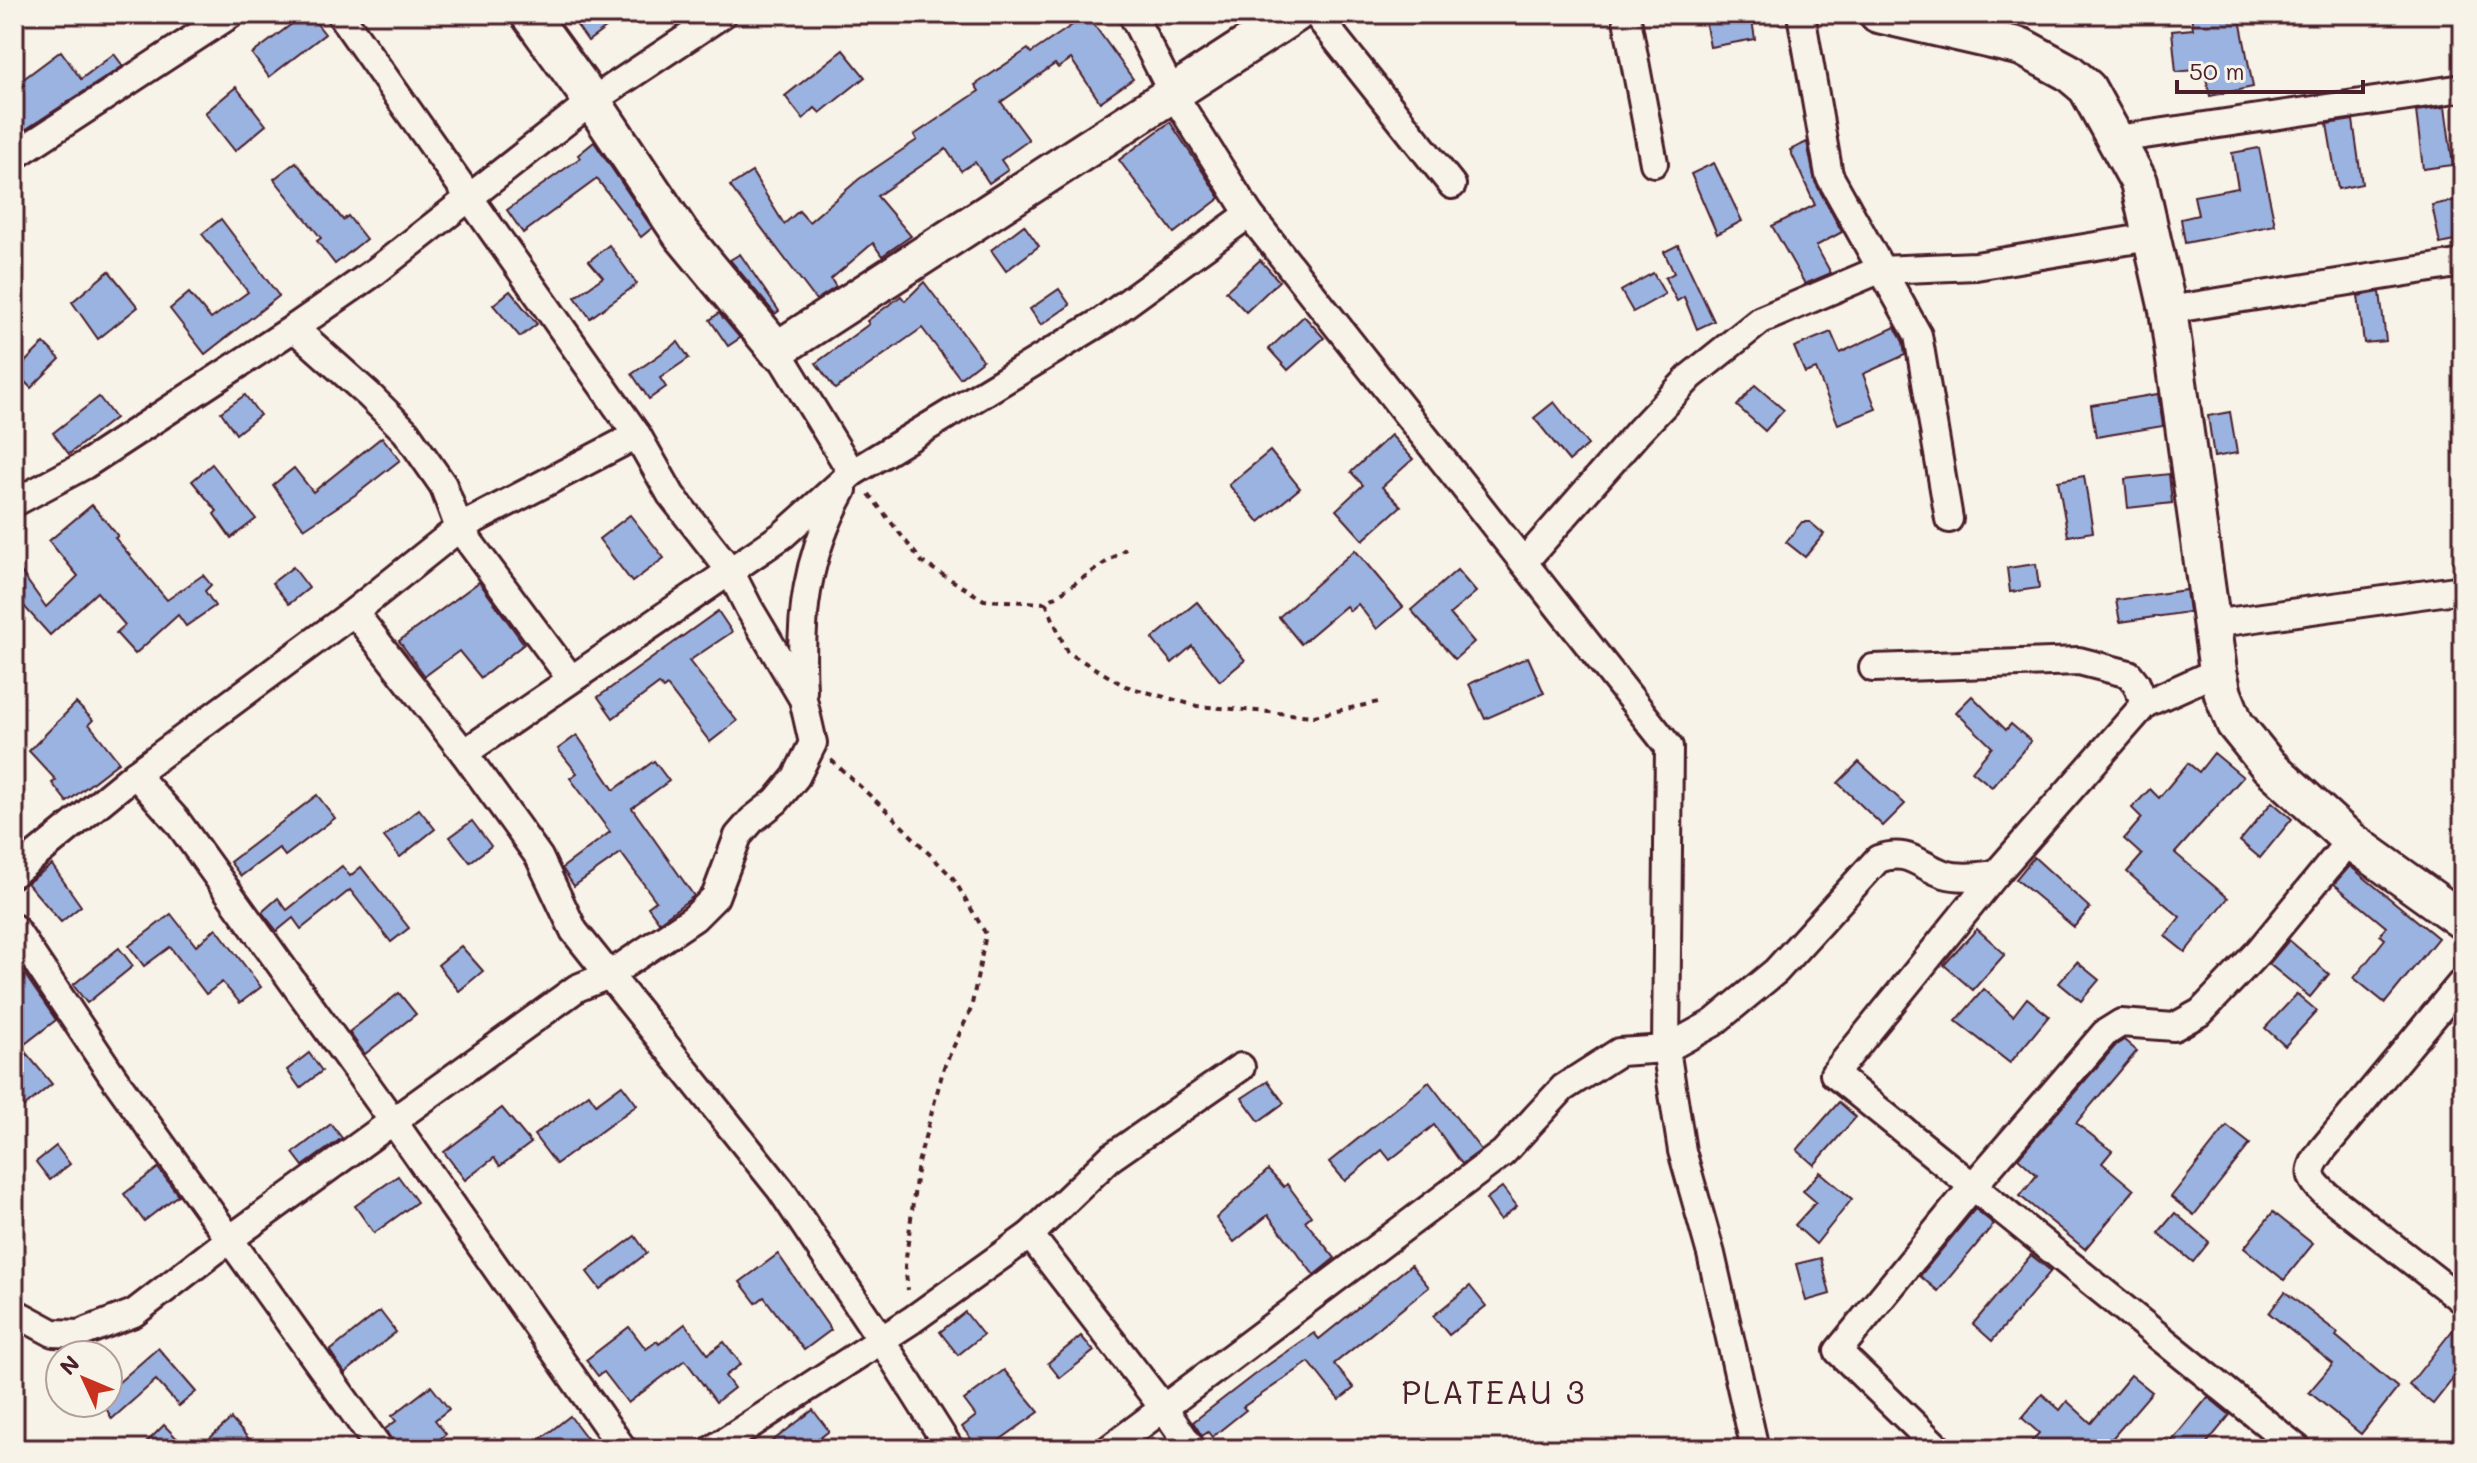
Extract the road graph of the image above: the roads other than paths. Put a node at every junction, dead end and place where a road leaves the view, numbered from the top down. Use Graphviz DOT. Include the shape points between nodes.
graph roads {
  1 [pos="231,14"];
  2 [pos="340,14"];
  3 [pos="529,14"];
  4 [pos="723,14"];
  5 [pos="1132,14"];
  6 [pos="1295,14"];
  7 [pos="1316,14"];
  8 [pos="1626,14"];
  9 [pos="1801,14"];
  10 [pos="1878,14"];
  11 [pos="2463,88"];
  12 [pos="1172,92"];
  13 [pos="592,101"];
  14 [pos="2117,139"];
  15 [pos="14,156"];
  16 [pos="1654,163"];
  17 [pos="1452,185"];
  18 [pos="468,198"];
  19 [pos="1249,214"];
  20 [pos="2150,237"];
  21 [pos="2463,263"];
  22 [pos="1879,270"];
  23 [pos="2168,310"];
  24 [pos="294,328"];
  25 [pos="777,350"];
  26 [pos="637,435"];
  27 [pos="852,473"];
  28 [pos="14,503"];
  29 [pos="1949,519"];
  30 [pos="459,528"];
  31 [pos="1524,562"];
  32 [pos="729,569"];
  33 [pos="2463,589"];
  34 [pos="354,612"];
  35 [pos="2212,624"];
  36 [pos="1873,668"];
  37 [pos="2218,671"];
  38 [pos="571,679"];
  39 [pos="803,699"];
  40 [pos="2145,704"];
  41 [pos="464,753"];
  42 [pos="135,774"];
  43 [pos="2350,840"];
  44 [pos="14,873"];
  45 [pos="1996,874"];
  46 [pos="2463,921"];
  47 [pos="14,928"];
  48 [pos="609,975"];
  49 [pos="2463,981"];
  50 [pos="1666,1049"];
  51 [pos="1241,1067"];
  52 [pos="393,1121"];
  53 [pos="1973,1186"];
  54 [pos="1030,1235"];
  55 [pos="230,1239"];
  56 [pos="2463,1301"];
  57 [pos="14,1312"];
  58 [pos="882,1341"];
  59 [pos="1165,1410"];
  60 [pos="380,1449"];
  61 [pos="623,1449"];
  62 [pos="713,1449"];
  63 [pos="950,1449"];
  64 [pos="1109,1449"];
  65 [pos="1192,1449"];
  66 [pos="1755,1449"];
  67 [pos="1939,1449"];
  68 [pos="2298,1449"];
  1 -- 15 [label="street"];
  2 -- 18 [label="street"];
  3 -- 13 [label="street"];
  4 -- 13 [label="street"];
  5 -- 12 [label="street"];
  6 -- 12 [label="street"];
  7 -- 17 [label="street"];
  8 -- 16 [label="street"];
  9 -- 22 [label="street" via="1829,175"];
  10 -- 14 [label="street" via="2022,47 2087,88"];
  11 -- 14 [label="street"];
  12 -- 19 [label="street"];
  12 -- 25 [label="street"];
  13 -- 18 [label="street"];
  13 -- 25 [label="street" via="681,234"];
  14 -- 20 [label="street" via="2139,182"];
  18 -- 24 [label="street"];
  18 -- 26 [label="street"];
  19 -- 27 [label="street" via="1102,321"];
  19 -- 31 [label="street"];
  20 -- 22 [label="street" via="1976,266"];
  20 -- 23 [label="street"];
  21 -- 23 [label="street"];
  22 -- 29 [label="street" via="1918,335"];
  22 -- 31 [label="street" via="1761,320 1691,376"];
  23 -- 35 [label="street"];
  24 -- 28 [label="street" via="85,465"];
  24 -- 30 [label="street" via="406,432 443,485"];
  25 -- 27 [label="street"];
  26 -- 30 [label="street"];
  26 -- 32 [label="street" via="671,495"];
  27 -- 32 [label="street" via="783,535"];
  27 -- 39 [label="street" via="825,522 809,574 800,638"];
  30 -- 34 [label="street"];
  30 -- 38 [label="street"];
  31 -- 50 [label="street" via="1669,747"];
  32 -- 38 [label="street"];
  32 -- 39 [label="street"];
  33 -- 35 [label="street"];
  34 -- 41 [label="street"];
  34 -- 42 [label="street"];
  35 -- 37 [label="street"];
  36 -- 40 [label="street" via="2079,661 2129,674"];
  37 -- 40 [label="street"];
  37 -- 43 [label="street" via="2235,724 2248,742"];
  38 -- 41 [label="street"];
  39 -- 48 [label="street" via="813,743 796,777 738,836 715,897 694,918"];
  40 -- 45 [label="street"];
  41 -- 48 [label="street" via="539,857 574,931"];
  42 -- 44 [label="street"];
  42 -- 52 [label="street" via="177,821"];
  43 -- 46 [label="street"];
  43 -- 53 [label="street" via="2201,1012 2174,1027 2121,1023 2105,1033"];
  45 -- 50 [label="street" via="1945,874 1894,853 1878,859 1776,971 1713,1023"];
  45 -- 53 [label="street" via="1834,1074"];
  47 -- 55 [label="street"];
  48 -- 52 [label="street" via="577,988"];
  48 -- 58 [label="street" via="781,1190"];
  49 -- 56 [label="street" via="2323,1149 2311,1173 2327,1195"];
  50 -- 59 [label="street" via="1619,1052 1563,1088 1503,1153"];
  50 -- 66 [label="street" via="1682,1151"];
  51 -- 54 [label="street" via="1110,1158"];
  52 -- 55 [label="street"];
  52 -- 61 [label="street"];
  53 -- 67 [label="street" via="1838,1351"];
  53 -- 68 [label="street"];
  54 -- 58 [label="street"];
  54 -- 59 [label="street"];
  55 -- 57 [label="street" via="134,1313 79,1334 53,1333"];
  55 -- 60 [label="street"];
  58 -- 62 [label="street"];
  58 -- 63 [label="street"];
  59 -- 64 [label="street"];
  59 -- 65 [label="street"];
}
